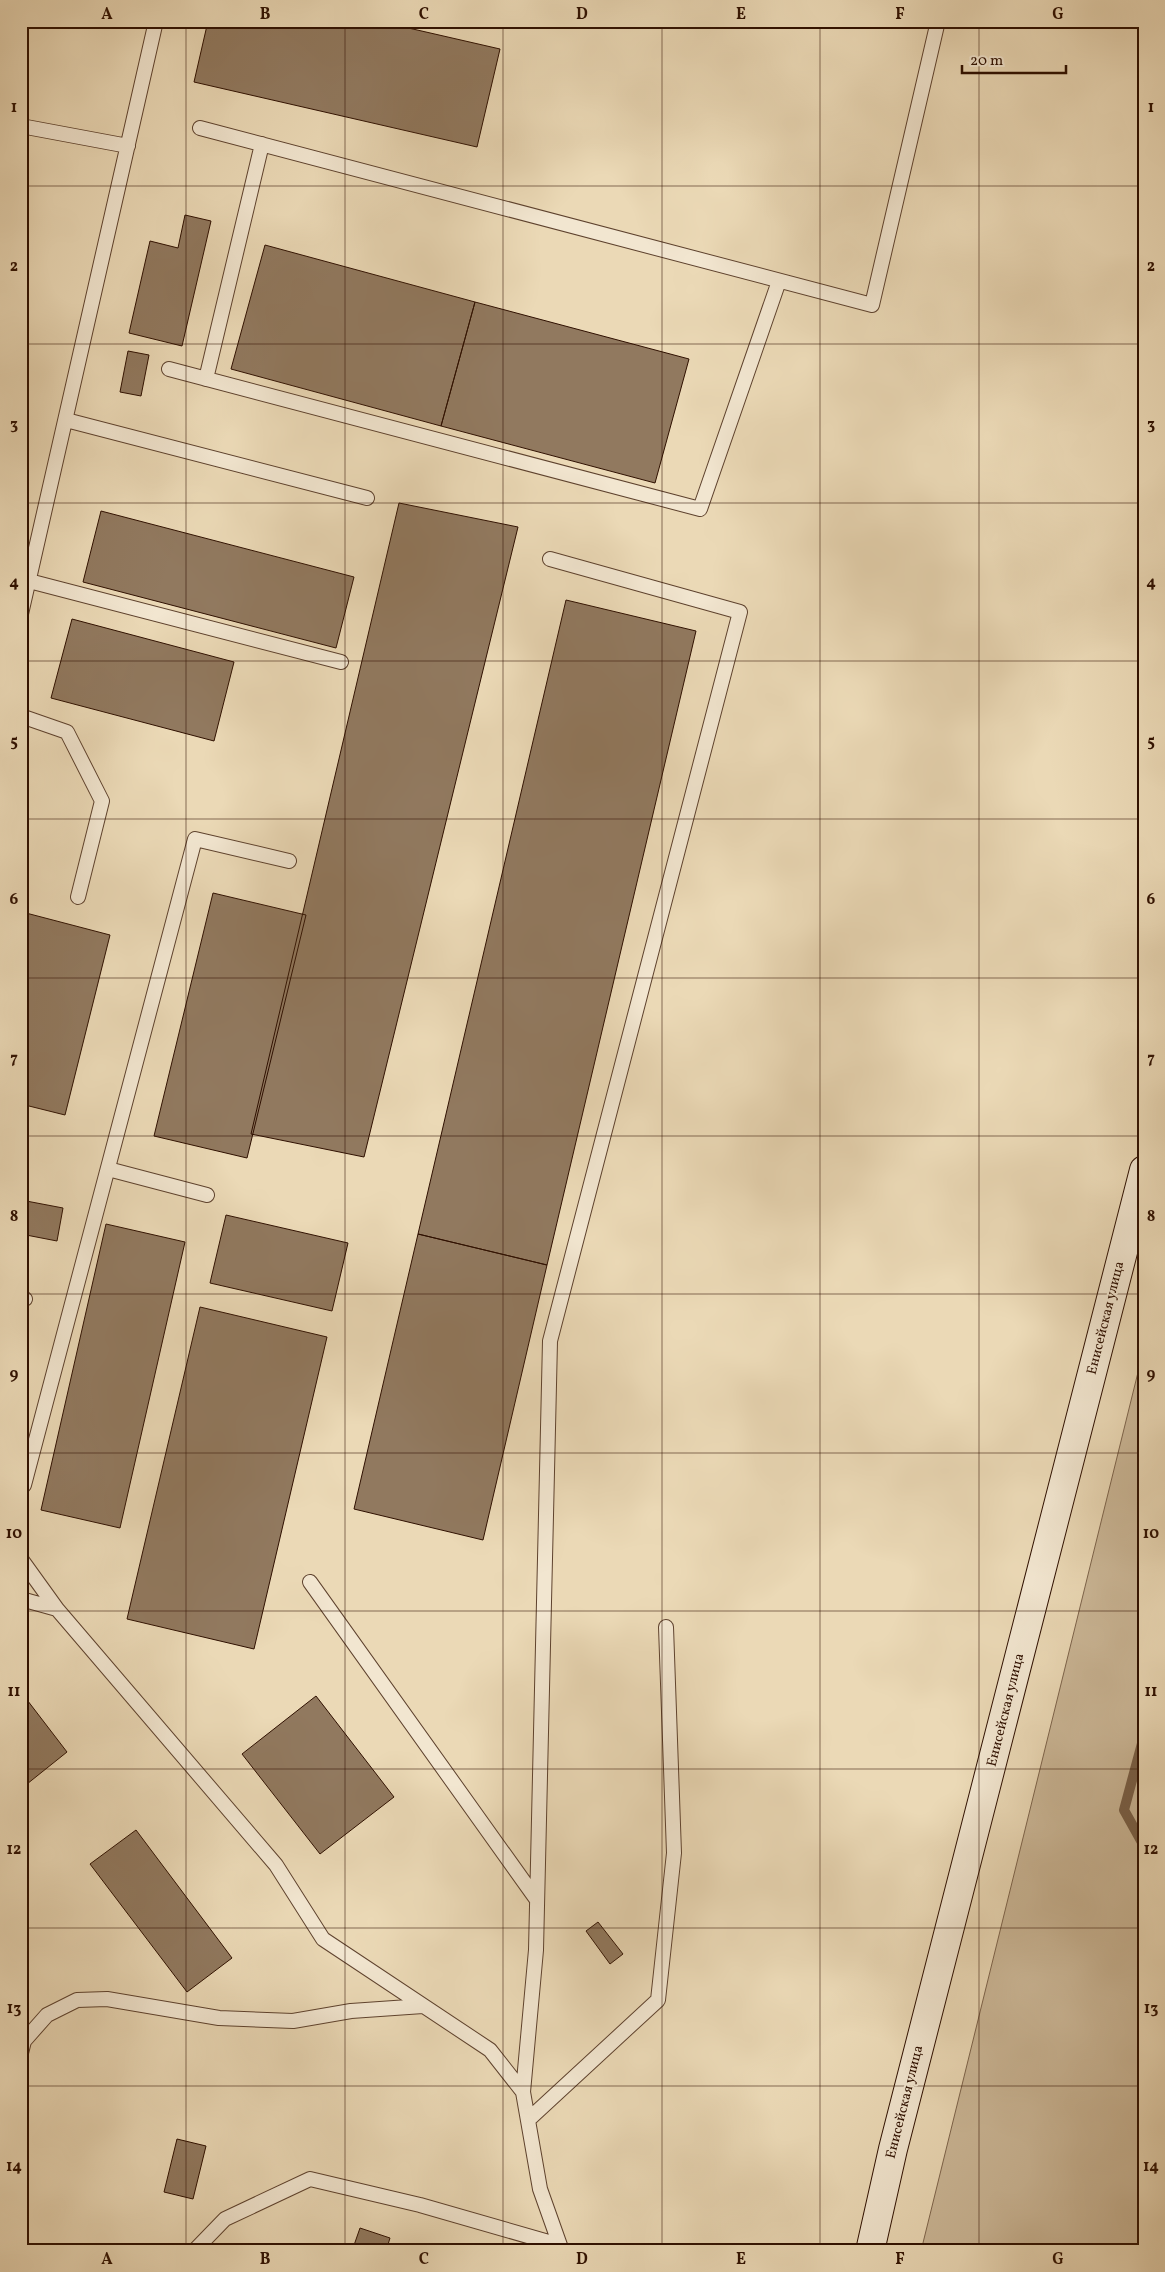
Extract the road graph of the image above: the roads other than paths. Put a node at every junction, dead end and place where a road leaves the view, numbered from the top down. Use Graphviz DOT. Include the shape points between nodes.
graph roads {
  1 [pos="156,21"];
  2 [pos="938,21"];
  3 [pos="21,126"];
  4 [pos="200,128"];
  5 [pos="262,144"];
  6 [pos="128,146"];
  7 [pos="779,280"];
  8 [pos="169,369"];
  9 [pos="206,379"];
  10 [pos="66,420"];
  11 [pos="367,498"];
  12 [pos="550,559"];
  13 [pos="29,581"];
  14 [pos="21,614"];
  15 [pos="341,662"];
  16 [pos="21,716"];
  17 [pos="289,861"];
  18 [pos="78,898"];
  19 [pos="108,1169"];
  20 [pos="1144,1170"];
  21 [pos="207,1195"];
  22 [pos="21,1488"];
  23 [pos="21,1559"];
  24 [pos="310,1582"];
  25 [pos="21,1598"];
  26 [pos="57,1609"];
  27 [pos="666,1627"];
  28 [pos="537,1900"];
  29 [pos="423,2006"];
  30 [pos="21,2053"];
  31 [pos="524,2092"];
  32 [pos="528,2120"];
  33 [pos="560,2248"];
  34 [pos="194,2251"];
  35 [pos="870,2251"];
  1 -- 6 [label="lane"];
  2 -- 7 [label="lane" via="872,305"];
  3 -- 6 [label="lane"];
  4 -- 5 [label="lane"];
  5 -- 7 [label="lane"];
  5 -- 9 [label="lane"];
  6 -- 10 [label="lane"];
  7 -- 9 [label="lane" via="700,509"];
  8 -- 9 [label="lane"];
  10 -- 11 [label="lane"];
  10 -- 13 [label="lane"];
  12 -- 28 [label="lane" via="740,612 550,1341"];
  13 -- 14 [label="lane"];
  13 -- 15 [label="lane"];
  16 -- 18 [label="lane" via="67,732 102,801"];
  17 -- 19 [label="lane" via="195,839"];
  19 -- 21 [label="lane"];
  19 -- 22 [label="lane"];
  20 -- 35 [label="street, Енисейская улица"];
  23 -- 26 [label="lane"];
  24 -- 28 [label="lane"];
  25 -- 26 [label="lane"];
  26 -- 29 [label="lane" via="276,1865 323,1939"];
  27 -- 32 [label="lane" via="674,1853 658,2000"];
  28 -- 31 [label="lane"];
  29 -- 30 [label="lane" via="351,2011 293,2021 219,2018 107,1999 77,2000 47,2014 24,2041"];
  29 -- 31 [label="lane" via="490,2050"];
  31 -- 32 [label="lane"];
  32 -- 33 [label="lane" via="540,2190"];
  33 -- 34 [label="lane" via="420,2205 310,2179 225,2219"];
}
